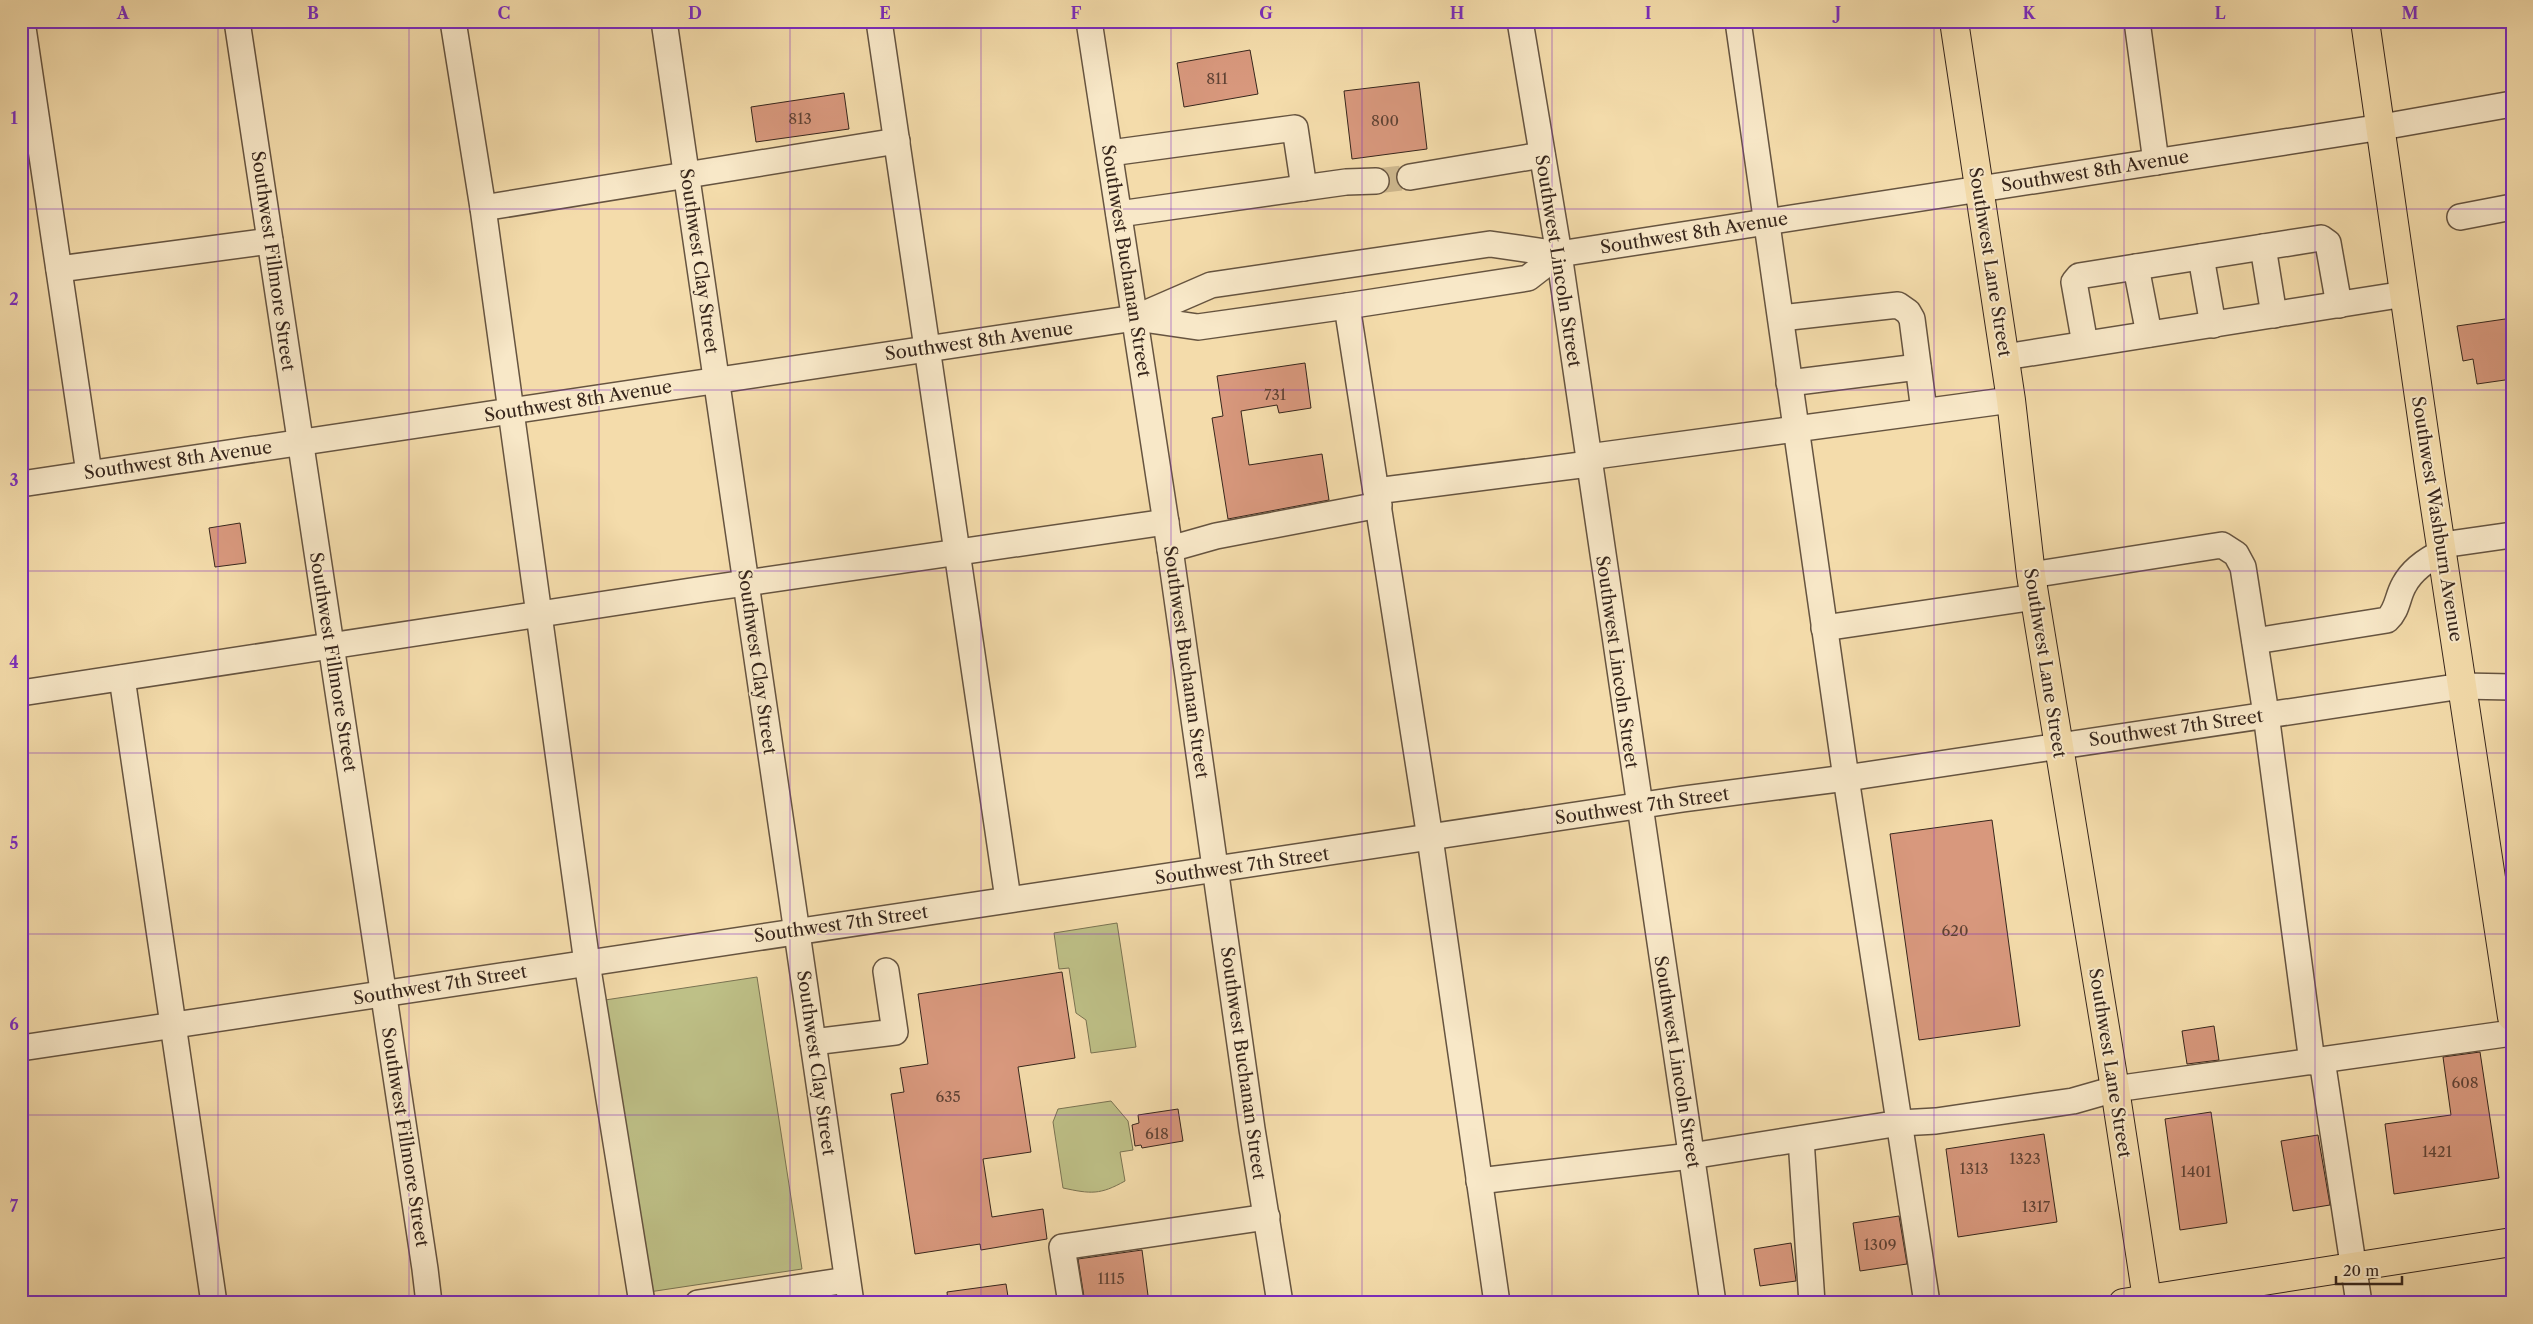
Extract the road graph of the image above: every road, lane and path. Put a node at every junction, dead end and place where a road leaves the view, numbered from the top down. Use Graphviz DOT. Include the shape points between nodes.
graph roads {
  1 [pos="22,21"];
  2 [pos="237,21"];
  3 [pos="453,21"];
  4 [pos="664,21"];
  5 [pos="879,21"];
  6 [pos="1089,21"];
  7 [pos="1520,21"];
  8 [pos="1738,21"];
  9 [pos="1954,21"];
  10 [pos="2137,21"];
  11 [pos="2365,21"];
  12 [pos="2512,104"];
  13 [pos="2382,127"];
  14 [pos="897,142"];
  15 [pos="1110,153"];
  16 [pos="1542,155"];
  17 [pos="2156,162"];
  18 [pos="686,175"];
  19 [pos="1410,177"];
  20 [pos="1376,181"];
  21 [pos="1304,188"];
  22 [pos="1979,189"];
  23 [pos="2512,207"];
  24 [pos="483,208"];
  25 [pos="1119,214"];
  26 [pos="2460,217"];
  27 [pos="1767,222"];
  28 [pos="270,241"];
  29 [pos="2263,247"];
  30 [pos="1558,254"];
  31 [pos="2201,257"];
  32 [pos="2136,267"];
  33 [pos="59,269"];
  34 [pos="2405,294"];
  35 [pos="2339,305"];
  36 [pos="1347,306"];
  37 [pos="2274,315"];
  38 [pos="1135,318"];
  39 [pos="1781,318"];
  40 [pos="2213,325"];
  41 [pos="2149,334"];
  42 [pos="2085,344"];
  43 [pos="927,349"];
  44 [pos="2005,357"];
  45 [pos="1918,368"];
  46 [pos="716,380"];
  47 [pos="1790,383"];
  48 [pos="2011,400"];
  49 [pos="511,411"];
  50 [pos="1924,411"];
  51 [pos="1796,429"];
  52 [pos="300,442"];
  53 [pos="1588,461"];
  54 [pos="89,473"];
  55 [pos="21,484"];
  56 [pos="1377,498"];
  57 [pos="1166,522"];
  58 [pos="2512,535"];
  59 [pos="2442,548"];
  60 [pos="1170,549"];
  61 [pos="958,554"];
  62 [pos="746,583"];
  63 [pos="2033,586"];
  64 [pos="540,616"];
  65 [pos="1824,628"];
  66 [pos="2255,641"];
  67 [pos="331,647"];
  68 [pos="122,678"];
  69 [pos="2462,686"];
  70 [pos="2512,687"];
  71 [pos="21,694"];
  72 [pos="2266,714"];
  73 [pos="2057,745"];
  74 [pos="1846,778"];
  75 [pos="1638,806"];
  76 [pos="1430,838"];
  77 [pos="1215,870"];
  78 [pos="1008,899"];
  79 [pos="2504,903"];
  80 [pos="796,931"];
  81 [pos="588,963"];
  82 [pos="886,971"];
  83 [pos="384,994"];
  84 [pos="2512,1017"];
  85 [pos="173,1026"];
  86 [pos="2512,1033"];
  87 [pos="813,1042"];
  88 [pos="21,1048"];
  89 [pos="2317,1061"];
  90 [pos="2115,1089"];
  91 [pos="1900,1123"];
  92 [pos="1802,1139"];
  93 [pos="1691,1156"];
  94 [pos="1479,1181"];
  95 [pos="1267,1217"];
  96 [pos="2512,1242"];
  97 [pos="2355,1266"];
  98 [pos="849,1292"];
  99 [pos="2139,1302"];
  100 [pos="214,1303"];
  101 [pos="428,1303"];
  102 [pos="642,1303"];
  103 [pos="698,1303"];
  104 [pos="1071,1303"];
  105 [pos="1280,1303"];
  106 [pos="1496,1303"];
  107 [pos="1713,1303"];
  108 [pos="1812,1303"];
  109 [pos="1927,1303"];
  110 [pos="2359,1303"];
  1 -- 33 [label="street"];
  2 -- 28 [label="street, Southwest Fillmore Street"];
  3 -- 24 [label="street"];
  4 -- 18 [label="street, Southwest Clay Street"];
  5 -- 14 [label="street"];
  6 -- 15 [label="street, Southwest Buchanan Street"];
  7 -- 16 [label="street, Southwest Lincoln Street"];
  8 -- 27 [label="street"];
  9 -- 22 [label="main road, Southwest Lane Street"];
  10 -- 17 [label="street"];
  11 -- 13 [label="main road, Southwest Washburn Avenue"];
  12 -- 13 [label="street, Southwest 8th Avenue"];
  13 -- 17 [label="street, Southwest 8th Avenue"];
  13 -- 34 [label="main road, Southwest Washburn Avenue"];
  14 -- 18 [label="street"];
  14 -- 43 [label="street"];
  15 -- 21 [label="street" via="1294,128"];
  15 -- 25 [label="street, Southwest Buchanan Street"];
  16 -- 19 [label="street"];
  16 -- 30 [label="street, Southwest Lincoln Street"];
  17 -- 22 [label="street, Southwest 8th Avenue"];
  18 -- 24 [label="street"];
  18 -- 46 [label="street, Southwest Clay Street"];
  20 -- 21 [label="street"];
  21 -- 25 [label="street"];
  22 -- 27 [label="street, Southwest 8th Avenue"];
  22 -- 44 [label="main road, Southwest Lane Street"];
  23 -- 26 [label="street"];
  24 -- 49 [label="street"];
  25 -- 38 [label="street, Southwest Buchanan Street"];
  27 -- 30 [label="street, Southwest 8th Avenue"];
  27 -- 39 [label="street"];
  28 -- 33 [label="street"];
  28 -- 52 [label="street, Southwest Fillmore Street"];
  29 -- 31 [label="street"];
  29 -- 35 [label="street" via="2325,239"];
  29 -- 37 [label="street"];
  30 -- 36 [label="street, Southwest 8th Avenue" via="1528,278"];
  30 -- 38 [label="street, Southwest 8th Avenue" via="1490,244 1211,285"];
  30 -- 53 [label="street, Southwest Lincoln Street"];
  31 -- 32 [label="street"];
  31 -- 40 [label="street"];
  32 -- 41 [label="street"];
  32 -- 42 [label="street" via="2076,278 2074,282"];
  33 -- 54 [label="street"];
  34 -- 35 [label="street"];
  34 -- 59 [label="main road, Southwest Washburn Avenue"];
  35 -- 37 [label="street"];
  36 -- 38 [label="street, Southwest 8th Avenue" via="1198,327"];
  36 -- 56 [label="street"];
  37 -- 40 [label="street"];
  38 -- 43 [label="street, Southwest 8th Avenue"];
  38 -- 57 [label="street, Southwest Buchanan Street"];
  39 -- 45 [label="street" via="1898,305 1912,318"];
  39 -- 47 [label="street"];
  40 -- 41 [label="street"];
  41 -- 42 [label="street"];
  42 -- 44 [label="street"];
  43 -- 46 [label="street, Southwest 8th Avenue"];
  43 -- 61 [label="street"];
  44 -- 48 [label="main road, Southwest Lane Street"];
  45 -- 47 [label="street"];
  45 -- 50 [label="street"];
  46 -- 49 [label="street, Southwest 8th Avenue"];
  46 -- 62 [label="street, Southwest Clay Street"];
  47 -- 51 [label="street"];
  48 -- 50 [label="street"];
  48 -- 63 [label="main road, Southwest Lane Street"];
  49 -- 52 [label="street, Southwest 8th Avenue"];
  49 -- 64 [label="street"];
  50 -- 51 [label="street"];
  51 -- 53 [label="street"];
  51 -- 65 [label="street"];
  52 -- 54 [label="street, Southwest 8th Avenue"];
  52 -- 67 [label="street, Southwest Fillmore Street"];
  53 -- 56 [label="street"];
  53 -- 75 [label="street, Southwest Lincoln Street"];
  54 -- 55 [label="street, Southwest 8th Avenue"];
  56 -- 60 [label="street"];
  56 -- 76 [label="street"];
  57 -- 60 [label="street, Southwest Buchanan Street"];
  57 -- 61 [label="street"];
  58 -- 59 [label="street"];
  59 -- 66 [label="street" via="2412,572 2403,586 2393,615 2387,620"];
  59 -- 69 [label="main road, Southwest Washburn Avenue"];
  60 -- 77 [label="street, Southwest Buchanan Street"];
  61 -- 62 [label="street"];
  61 -- 78 [label="street"];
  62 -- 64 [label="street"];
  62 -- 80 [label="street, Southwest Clay Street"];
  63 -- 65 [label="street"];
  63 -- 66 [label="street" via="2222,545 2236,554 2243,567"];
  63 -- 73 [label="main road, Southwest Lane Street"];
  64 -- 67 [label="street"];
  64 -- 81 [label="street"];
  65 -- 74 [label="street"];
  66 -- 72 [label="street"];
  67 -- 68 [label="street"];
  67 -- 83 [label="street, Southwest Fillmore Street"];
  68 -- 71 [label="street"];
  68 -- 85 [label="street"];
  69 -- 70 [label="street, Southwest 7th Street"];
  69 -- 72 [label="street, Southwest 7th Street"];
  69 -- 79 [label="main road, Southwest Washburn Avenue"];
  72 -- 73 [label="street, Southwest 7th Street"];
  72 -- 89 [label="street"];
  73 -- 74 [label="street, Southwest 7th Street"];
  73 -- 90 [label="main road, Southwest Lane Street"];
  74 -- 75 [label="street, Southwest 7th Street"];
  74 -- 91 [label="street"];
  75 -- 76 [label="street, Southwest 7th Street"];
  75 -- 93 [label="street, Southwest Lincoln Street"];
  76 -- 77 [label="street, Southwest 7th Street"];
  76 -- 94 [label="street"];
  77 -- 78 [label="street, Southwest 7th Street"];
  77 -- 95 [label="street, Southwest Buchanan Street"];
  78 -- 80 [label="street, Southwest 7th Street"];
  79 -- 84 [label="main road, Southwest Washburn Avenue"];
  80 -- 81 [label="street, Southwest 7th Street"];
  80 -- 87 [label="street, Southwest Clay Street"];
  81 -- 83 [label="street, Southwest 7th Street"];
  81 -- 102 [label="street"];
  82 -- 87 [label="street" via="894,1032"];
  83 -- 85 [label="street, Southwest 7th Street"];
  83 -- 101 [label="street, Southwest Fillmore Street"];
  85 -- 88 [label="street, Southwest 7th Street"];
  85 -- 100 [label="street"];
  86 -- 89 [label="street"];
  87 -- 98 [label="street, Southwest Clay Street"];
  89 -- 90 [label="street"];
  89 -- 97 [label="street"];
  90 -- 91 [label="street" via="2073,1102"];
  90 -- 99 [label="main road, Southwest Lane Street"];
  91 -- 92 [label="street"];
  91 -- 109 [label="street"];
  92 -- 93 [label="street"];
  92 -- 108 [label="street"];
  93 -- 94 [label="street"];
  93 -- 107 [label="street, Southwest Lincoln Street"];
  94 -- 106 [label="street"];
  95 -- 104 [label="street" via="1062,1247"];
  95 -- 105 [label="street, Southwest Buchanan Street"];
  96 -- 97 [label="main road"];
  97 -- 99 [label="main road"];
  97 -- 110 [label="street"];
  98 -- 103 [label="street"];
}
